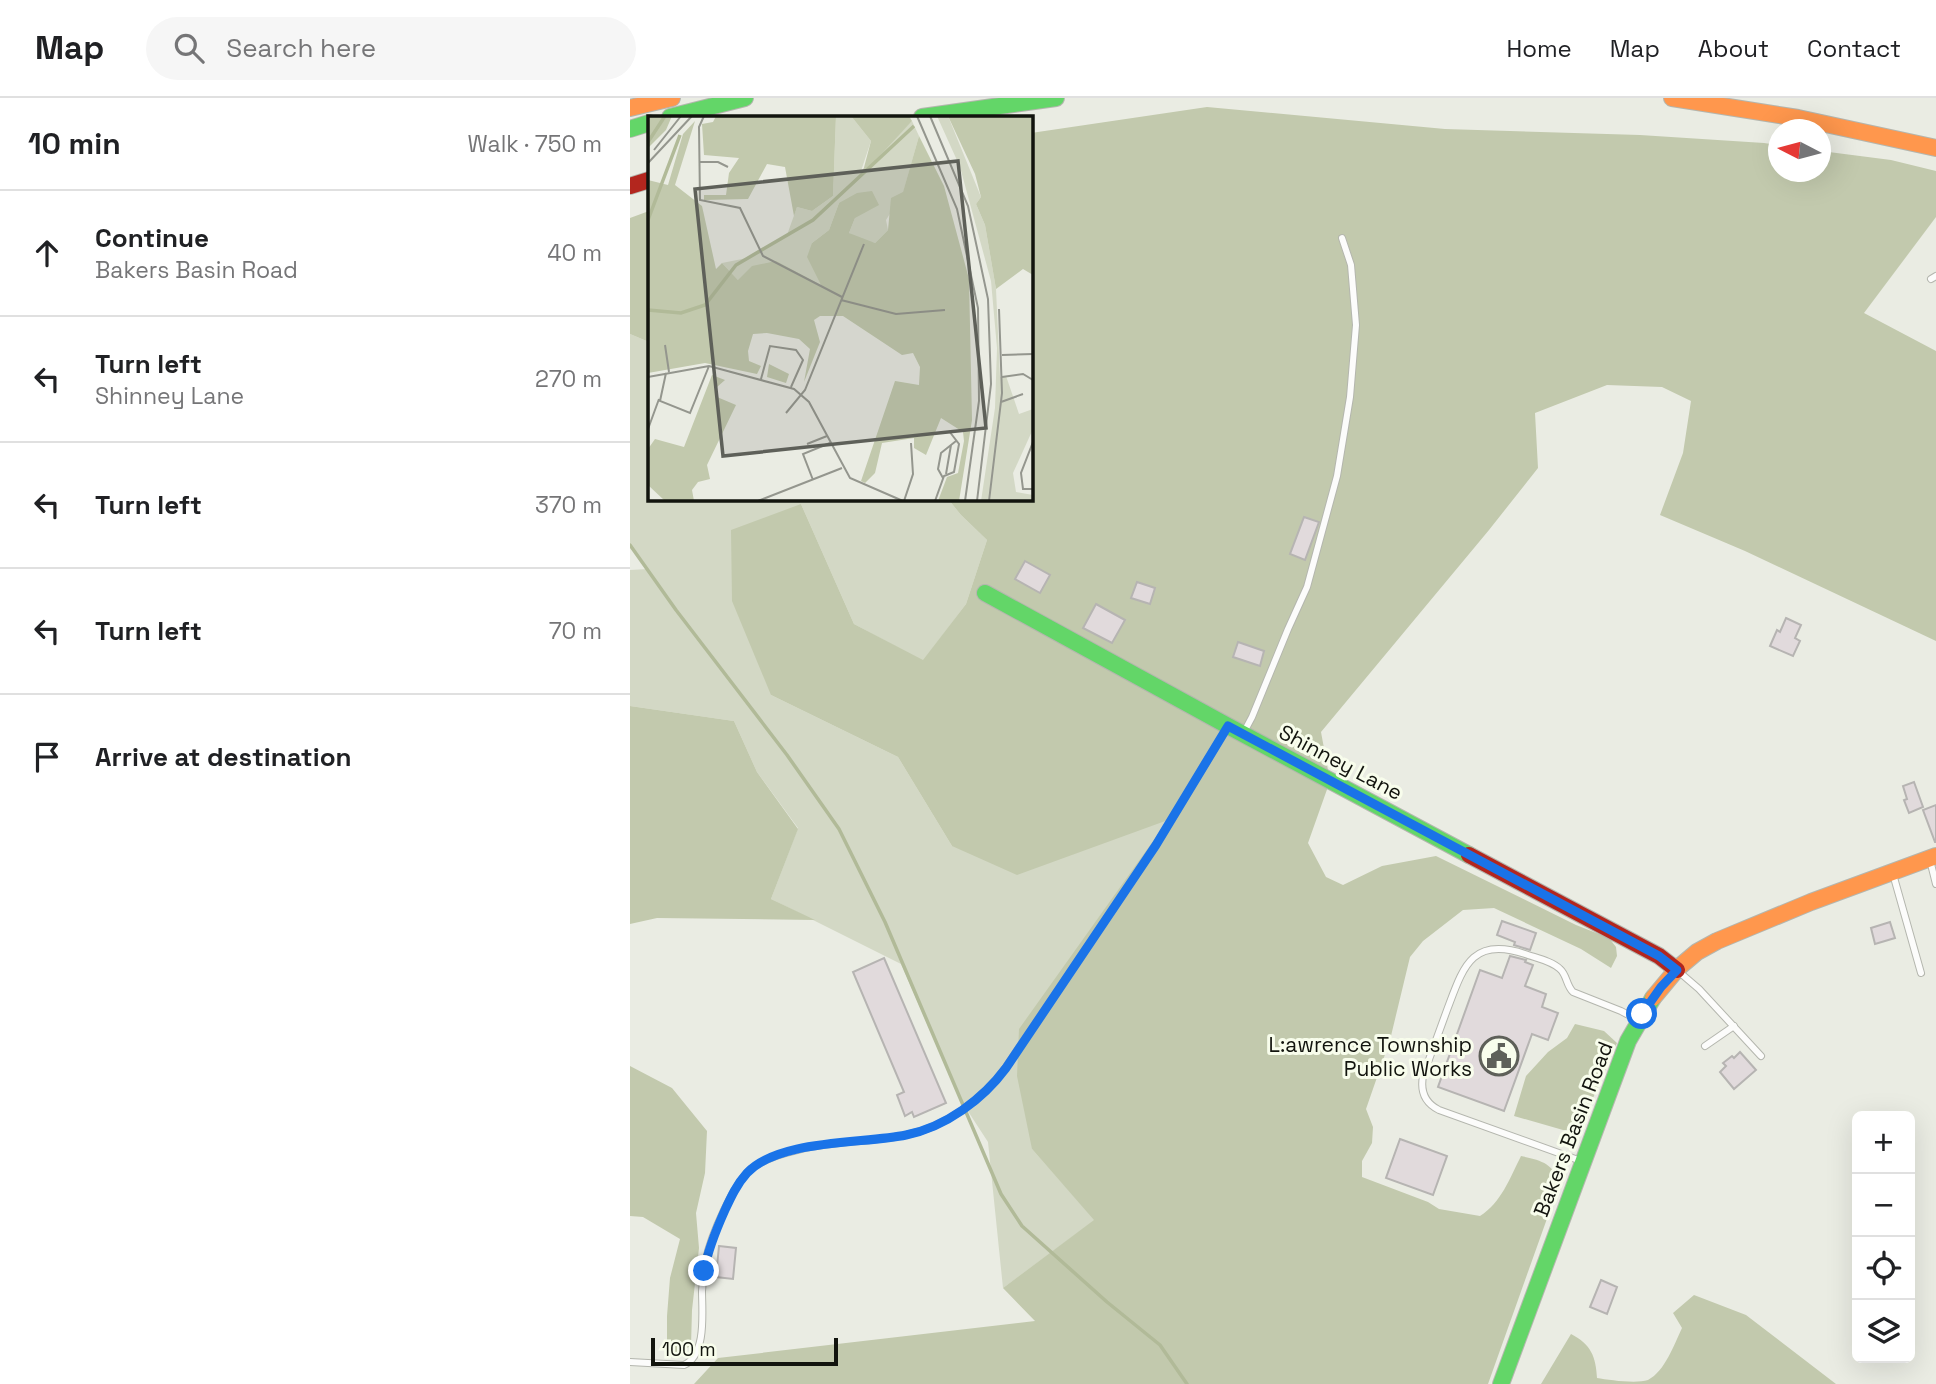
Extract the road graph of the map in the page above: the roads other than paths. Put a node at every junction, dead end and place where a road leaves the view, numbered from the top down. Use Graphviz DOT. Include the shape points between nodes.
graph roads {
  1 [pos="672,98"];
  2 [pos="745,98"];
  3 [pos="1056,98"];
  4 [pos="1672,98"];
  5 [pos="630,108"];
  6 [pos="674,116"];
  7 [pos="929,116"];
  8 [pos="648,123"];
  9 [pos="630,129"];
  10 [pos="1936,148"];
  11 [pos="648,180"];
  12 [pos="630,186"];
  13 [pos="1342,238"];
  14 [pos="985,593"];
  15 [pos="1228,726"];
  16 [pos="1243,734"];
  17 [pos="1933,857"];
  18 [pos="1892,872"];
  19 [pos="1936,884"];
  20 [pos="1677,970"];
  21 [pos="1921,973"];
  22 [pos="1638,1021"];
  23 [pos="1734,1026"];
  24 [pos="1705,1046"];
  25 [pos="1761,1056"];
  26 [pos="1582,1162"];
  27 [pos="630,1362"];
  28 [pos="1502,1384"];
  1 -- 5 [label="main road"];
  2 -- 6 [label="main road"];
  3 -- 7 [label="main road"];
  4 -- 10 [label="main road" via="1798,118"];
  8 -- 9 [label="main road"];
  11 -- 12 [label="main road"];
  13 -- 16 [label="lane" via="1351,265 1356,325 1338,476 1307,587"];
  14 -- 15 [label="main road, Shinney Lane"];
  15 -- 16 [label="main road, Shinney Lane"];
  15 -- 27 [label="lane" via="1156,845 988,1090 958,1112 914,1133 810,1147 766,1160 750,1170 733,1193 709,1249 702,1329 694,1356 684,1365"];
  16 -- 20 [label="main road, Shinney Lane" via="1659,956"];
  17 -- 18 [label="main road, Bakers Basin Road"];
  17 -- 19 [label="lane"];
  18 -- 20 [label="main road, Bakers Basin Road" via="1718,940"];
  18 -- 21 [label="lane"];
  20 -- 22 [label="main road, Bakers Basin Road"];
  20 -- 23 [label="lane"];
  22 -- 26 [label="main road, Bakers Basin Road"];
  22 -- 26 [label="lane" via="1573,992 1554,964 1512,950 1493,949 1476,955 1459,978 1423,1076 1422,1090 1428,1102"];
  23 -- 24 [label="lane"];
  23 -- 25 [label="lane"];
  26 -- 28 [label="main road, Bakers Basin Road"];
}
